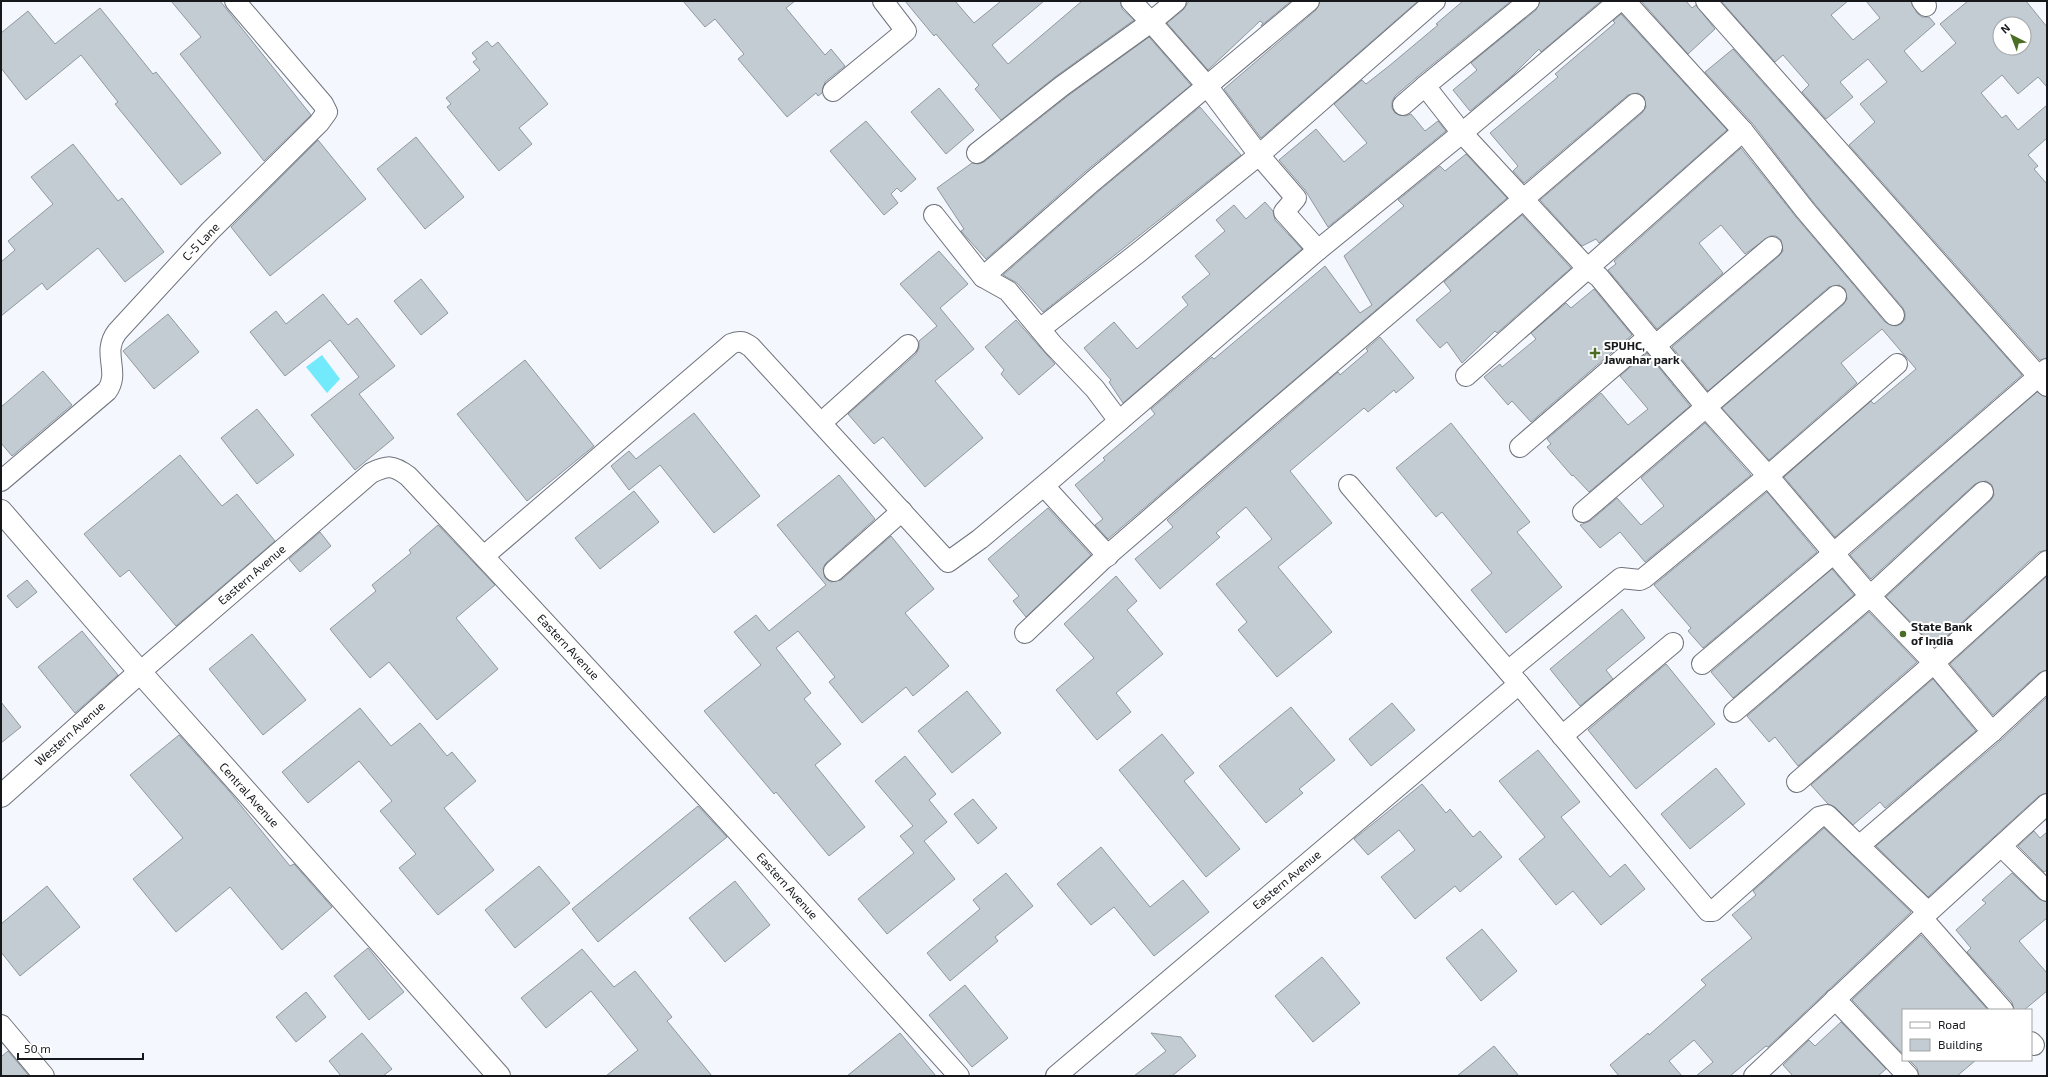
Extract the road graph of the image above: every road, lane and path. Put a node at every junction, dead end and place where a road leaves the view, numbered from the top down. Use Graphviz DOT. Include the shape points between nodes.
graph roads {
  1 [pos="235,1"];
  2 [pos="883,1"];
  3 [pos="1131,1"];
  4 [pos="1176,1"];
  5 [pos="1310,1"];
  6 [pos="1435,1"];
  7 [pos="1529,1"];
  8 [pos="1619,1"];
  9 [pos="1625,1"];
  10 [pos="1706,1"];
  11 [pos="1151,22"];
  12 [pos="1425,86"];
  13 [pos="1208,87"];
  14 [pos="833,91"];
  15 [pos="1635,104"];
  16 [pos="1403,105"];
  17 [pos="1743,131"];
  18 [pos="1462,134"];
  19 [pos="977,153"];
  20 [pos="1259,155"];
  21 [pos="1523,199"];
  22 [pos="934,215"];
  23 [pos="1772,247"];
  24 [pos="1318,250"];
  25 [pos="1587,268"];
  26 [pos="983,277"];
  27 [pos="1836,296"];
  28 [pos="1894,315"];
  29 [pos="1040,329"];
  30 [pos="1652,341"];
  31 [pos="908,345"];
  32 [pos="1897,364"];
  33 [pos="1466,376"];
  34 [pos="2044,377"];
  35 [pos="1707,408"];
  36 [pos="1119,421"];
  37 [pos="821,423"];
  38 [pos="1520,447"];
  39 [pos="1768,476"];
  40 [pos="1,481"];
  41 [pos="1349,485"];
  42 [pos="1044,486"];
  43 [pos="1983,492"];
  44 [pos="1,511"];
  45 [pos="902,511"];
  46 [pos="1583,512"];
  47 [pos="1834,553"];
  48 [pos="484,556"];
  49 [pos="1108,556"];
  50 [pos="2047,561"];
  51 [pos="834,571"];
  52 [pos="1870,596"];
  53 [pos="1025,633"];
  54 [pos="1673,643"];
  55 [pos="1934,663"];
  56 [pos="1702,664"];
  57 [pos="140,672"];
  58 [pos="1513,677"];
  59 [pos="2047,681"];
  60 [pos="1734,712"];
  61 [pos="1992,732"];
  62 [pos="1562,736"];
  63 [pos="1797,782"];
  64 [pos="1,796"];
  65 [pos="2046,807"];
  66 [pos="1859,846"];
  67 [pos="2001,846"];
  68 [pos="2047,891"];
  69 [pos="1925,915"];
  70 [pos="1835,999"];
  71 [pos="2002,1009"];
  72 [pos="1,1025"];
  73 [pos="1762,1073"];
  74 [pos="44,1076"];
  75 [pos="499,1076"];
  76 [pos="959,1076"];
  77 [pos="1056,1076"];
  78 [pos="1908,1076"];
  1 -- 40 [label="street, C-5 Lane" via="323,104 327,112 319,123 210,231 116,332 109,345 113,379 107,391"];
  2 -- 14 [label="street" via="906,31"];
  3 -- 11 [label="street"];
  4 -- 11 [label="street"];
  5 -- 13 [label="street"];
  6 -- 20 [label="street"];
  7 -- 12 [label="street"];
  8 -- 18 [label="street"];
  9 -- 17 [label="street"];
  10 -- 34 [label="street"];
  11 -- 13 [label="street"];
  11 -- 19 [label="street" via="1062,86 1025,118"];
  12 -- 16 [label="street"];
  12 -- 18 [label="street"];
  13 -- 20 [label="street"];
  13 -- 26 [label="street" via="1093,181"];
  15 -- 21 [label="street"];
  17 -- 25 [label="street"];
  17 -- 28 [label="street" via="1805,210"];
  18 -- 21 [label="street"];
  18 -- 24 [label="street"];
  20 -- 24 [label="street" via="1296,198 1284,212"];
  20 -- 29 [label="street"];
  21 -- 25 [label="street"];
  21 -- 49 [label="street"];
  22 -- 26 [label="street"];
  23 -- 30 [label="street"];
  24 -- 36 [label="street"];
  25 -- 30 [label="street" via="1599,277"];
  25 -- 33 [label="street"];
  26 -- 29 [label="street" via="1008,291"];
  27 -- 35 [label="street"];
  29 -- 36 [label="street"];
  30 -- 35 [label="street"];
  30 -- 38 [label="street"];
  31 -- 37 [label="street"];
  32 -- 39 [label="street, Eastern Avenue"];
  34 -- 47 [label="street"];
  35 -- 39 [label="street"];
  35 -- 46 [label="street"];
  36 -- 42 [label="street"];
  37 -- 45 [label="street"];
  37 -- 48 [label="street" via="751,347 738,341"];
  39 -- 47 [label="street"];
  39 -- 58 [label="street, Eastern Avenue" via="1644,578 1621,578"];
  41 -- 58 [label="street"];
  42 -- 45 [label="street" via="948,562"];
  42 -- 49 [label="street"];
  43 -- 52 [label="street"];
  44 -- 57 [label="street, Central Avenue"];
  45 -- 51 [label="street"];
  47 -- 52 [label="street"];
  47 -- 56 [label="street"];
  48 -- 57 [label="street, Eastern Avenue" via="408,476 397,468 384,467 371,473"];
  48 -- 76 [label="street, Eastern Avenue"];
  49 -- 53 [label="street"];
  50 -- 55 [label="street"];
  52 -- 55 [label="street"];
  52 -- 60 [label="street"];
  54 -- 62 [label="street"];
  55 -- 61 [label="street"];
  55 -- 63 [label="street"];
  57 -- 64 [label="street, Western Avenue"];
  57 -- 75 [label="street, Central Avenue"];
  58 -- 62 [label="street"];
  58 -- 77 [label="street, Eastern Avenue"];
  59 -- 61 [label="street"];
  61 -- 66 [label="street"];
  62 -- 66 [label="street" via="1710,912 1819,817 1827,815"];
  65 -- 67 [label="street"];
  66 -- 69 [label="street"];
  67 -- 68 [label="street"];
  67 -- 69 [label="street"];
  69 -- 70 [label="street"];
  69 -- 71 [label="street"];
  70 -- 73 [label="street"];
  70 -- 78 [label="street"];
  72 -- 74 [label="street"];
}
